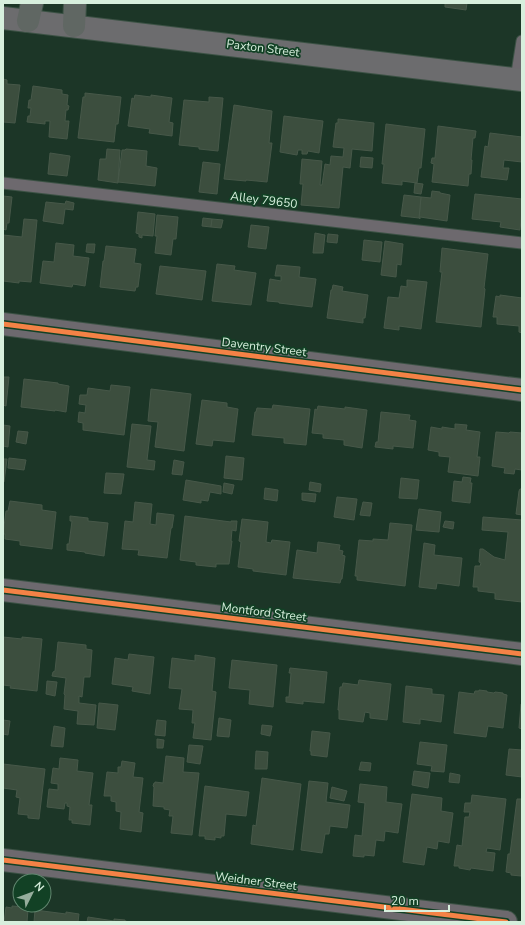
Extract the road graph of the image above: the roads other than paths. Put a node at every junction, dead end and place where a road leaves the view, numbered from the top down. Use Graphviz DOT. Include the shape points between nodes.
graph roads {
  1 [pos="75,3"];
  2 [pos="30,12"];
  3 [pos="3,18"];
  4 [pos="74,26"];
  5 [pos="522,41"];
  6 [pos="519,79"];
  7 [pos="3,183"];
  8 [pos="522,243"];
  9 [pos="3,324"];
  10 [pos="522,390"];
  11 [pos="3,590"];
  12 [pos="522,654"];
  13 [pos="3,860"];
  14 [pos="506,922"];
  1 -- 4 [label="highway"];
  2 -- 3 [label="main road, Paxton Street"];
  2 -- 4 [label="main road, Paxton Street"];
  4 -- 6 [label="main road, Paxton Street"];
  5 -- 6 [label="lane"];
  7 -- 8 [label="lane, Alley 79650"];
  9 -- 10 [label="street, Daventry Street"];
  11 -- 12 [label="street, Montford Street"];
  13 -- 14 [label="street, Weidner Street"];
}
